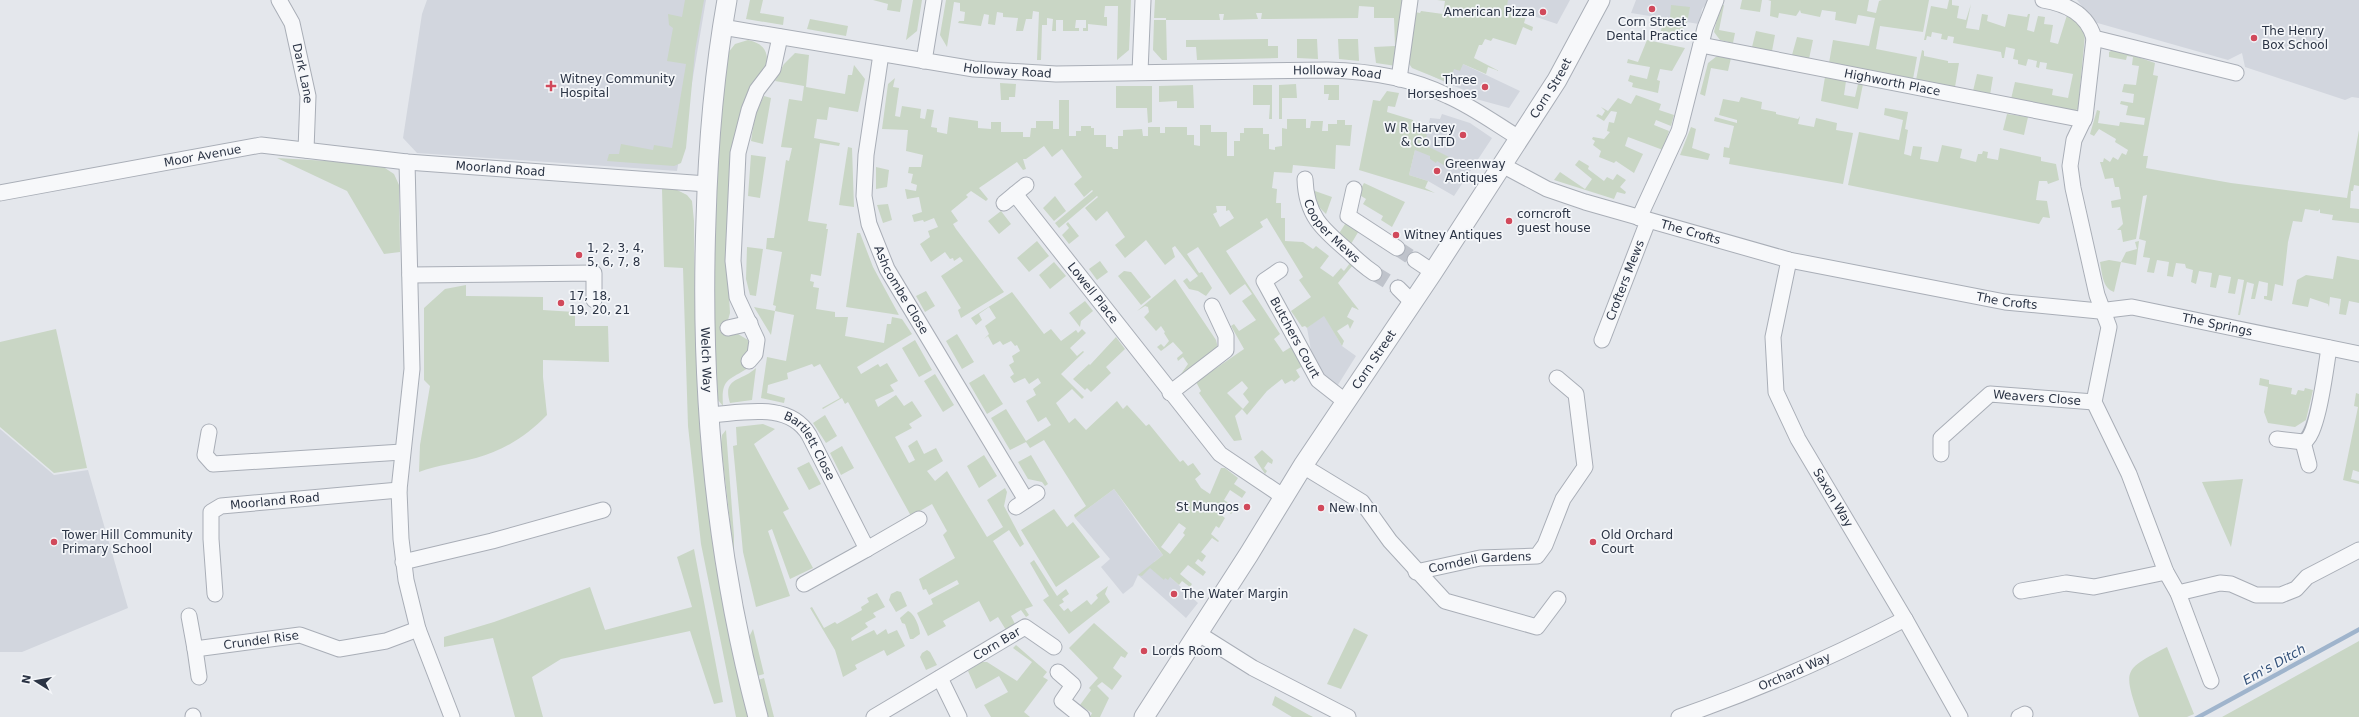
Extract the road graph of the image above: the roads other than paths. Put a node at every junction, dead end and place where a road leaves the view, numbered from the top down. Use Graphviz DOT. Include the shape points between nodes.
graph roads {
  1 [pos="279,0"];
  2 [pos="727,0"];
  3 [pos="934,0"];
  4 [pos="1143,0"];
  5 [pos="1410,0"];
  6 [pos="1600,0"];
  7 [pos="1716,0"];
  8 [pos="2043,0"];
  9 [pos="2064,2"];
  10 [pos="722,27"];
  11 [pos="780,37"];
  12 [pos="2094,38"];
  13 [pos="1701,45"];
  14 [pos="881,54"];
  15 [pos="924,61"];
  16 [pos="1140,72"];
  17 [pos="2236,73"];
  18 [pos="1399,79"];
  19 [pos="2084,120"];
  20 [pos="1519,138"];
  21 [pos="306,150"];
  22 [pos="407,162"];
  23 [pos="1502,165"];
  24 [pos="1305,180"];
  25 [pos="707,184"];
  26 [pos="1354,189"];
  27 [pos="0,193"];
  28 [pos="1015,194"];
  29 [pos="1643,219"];
  30 [pos="1397,248"];
  31 [pos="1415,260"];
  32 [pos="1789,260"];
  33 [pos="1280,270"];
  34 [pos="1433,272"];
  35 [pos="1374,274"];
  36 [pos="410,275"];
  37 [pos="1398,288"];
  38 [pos="594,300"];
  39 [pos="1412,302"];
  40 [pos="1212,306"];
  41 [pos="2104,310"];
  42 [pos="750,323"];
  43 [pos="728,328"];
  44 [pos="1602,340"];
  45 [pos="2329,348"];
  46 [pos="2359,354"];
  47 [pos="749,361"];
  48 [pos="1557,378"];
  49 [pos="1170,392"];
  50 [pos="1346,402"];
  51 [pos="2094,402"];
  52 [pos="708,415"];
  53 [pos="209,432"];
  54 [pos="2277,439"];
  55 [pos="2303,442"];
  56 [pos="402,452"];
  57 [pos="1941,454"];
  58 [pos="2309,465"];
  59 [pos="1303,466"];
  60 [pos="399,490"];
  61 [pos="1284,497"];
  62 [pos="1026,500"];
  63 [pos="603,510"];
  64 [pos="919,519"];
  65 [pos="867,549"];
  66 [pos="2359,550"];
  67 [pos="403,562"];
  68 [pos="1416,572"];
  69 [pos="2166,572"];
  70 [pos="804,584"];
  71 [pos="2021,591"];
  72 [pos="2178,593"];
  73 [pos="215,594"];
  74 [pos="1558,599"];
  75 [pos="189,616"];
  76 [pos="1905,619"];
  77 [pos="418,629"];
  78 [pos="1198,634"];
  79 [pos="1054,647"];
  80 [pos="195,649"];
  81 [pos="1058,672"];
  82 [pos="199,677"];
  83 [pos="940,678"];
  84 [pos="2212,681"];
  85 [pos="452,717"];
  86 [pos="758,717"];
  87 [pos="874,717"];
  88 [pos="959,717"];
  89 [pos="1082,717"];
  90 [pos="1144,717"];
  91 [pos="1348,717"];
  92 [pos="1679,717"];
  93 [pos="1960,717"];
  1 -- 21 [label="street, Dark Lane" via="292,23 308,96"];
  2 -- 10 [label="street, Welch Way"];
  3 -- 15 [label="street"];
  4 -- 16 [label="street"];
  5 -- 18 [label="street"];
  6 -- 20 [label="street, Corn Street" via="1557,80"];
  7 -- 13 [label="street"];
  8 -- 9 [label="street"];
  9 -- 12 [label="street" via="2081,17"];
  10 -- 11 [label="street, Holloway Road"];
  10 -- 25 [label="street, Welch Way"];
  11 -- 14 [label="street, Holloway Road"];
  11 -- 42 [label="street" via="773,69 757,90 748,110 738,153 734,273 737,297"];
  12 -- 17 [label="street"];
  12 -- 19 [label="street"];
  13 -- 19 [label="street, Highworth Place"];
  13 -- 29 [label="street" via="1679,131"];
  14 -- 15 [label="street, Holloway Road"];
  14 -- 62 [label="street, Ashcombe Close" via="864,178 865,204 871,229 887,269"];
  15 -- 16 [label="street, Holloway Road" via="1010,72"];
  16 -- 18 [label="street, Holloway Road" via="1330,70"];
  18 -- 20 [label="street, Holloway Road" via="1448,95"];
  19 -- 41 [label="street" via="2074,140 2070,169 2098,295"];
  20 -- 23 [label="street, Corn Street"];
  21 -- 22 [label="street, Moor Avenue"];
  21 -- 27 [label="street, Moor Avenue" via="261,145"];
  22 -- 25 [label="street, Moorland Road"];
  22 -- 36 [label="street"];
  23 -- 29 [label="street, The Crofts" via="1547,189"];
  23 -- 34 [label="street, Corn Street"];
  24 -- 35 [label="street, Cooper Mews" via="1307,202 1318,223"];
  25 -- 52 [label="street, Welch Way" via="704,288"];
  26 -- 30 [label="street" via="1348,216"];
  28 -- 49 [label="street, Lowell Place"];
  29 -- 32 [label="street, The Crofts"];
  29 -- 44 [label="street, Crofters Mews"];
  31 -- 34 [label="street"];
  32 -- 41 [label="street, The Crofts" via="2005,302"];
  32 -- 76 [label="street, Saxon Way" via="1773,337 1776,392 1798,439"];
  33 -- 50 [label="street, Butchers Court" via="1264,281 1318,380"];
  34 -- 39 [label="street, Corn Street"];
  36 -- 38 [label="street" via="594,273"];
  36 -- 56 [label="street" via="412,369"];
  37 -- 39 [label="street"];
  39 -- 50 [label="street, Corn Street"];
  40 -- 49 [label="street" via="1226,336 1226,350"];
  41 -- 45 [label="street, The Springs" via="2132,307"];
  41 -- 51 [label="street, Weavers Close" via="2109,330"];
  42 -- 43 [label="street, Welch Way"];
  42 -- 47 [label="street" via="757,345 755,354"];
  45 -- 46 [label="street, The Springs"];
  45 -- 55 [label="street" via="2314,426 2310,437"];
  48 -- 68 [label="street, Corndell Gardens" via="1576,394 1585,467 1563,499 1545,545 1537,556 1480,558"];
  49 -- 61 [label="street, Lowell Place" via="1220,454"];
  50 -- 59 [label="street, Corn Street"];
  51 -- 57 [label="street, Weavers Close" via="1990,394 1941,438"];
  51 -- 69 [label="street, Weavers Close" via="2129,474"];
  52 -- 65 [label="street, Bartlett Close" via="764,411 790,417 799,422"];
  52 -- 86 [label="street, Welch Way" via="722,538"];
  53 -- 56 [label="street" via="205,455 213,464"];
  54 -- 55 [label="street"];
  55 -- 58 [label="street"];
  56 -- 60 [label="street"];
  59 -- 61 [label="street, Corn Street"];
  59 -- 68 [label="street, Corndell Gardens" via="1362,502"];
  60 -- 67 [label="street"];
  60 -- 73 [label="street, Moorland Road" via="220,506 211,512"];
  61 -- 78 [label="street, Corn Street"];
  63 -- 67 [label="street" via="492,541"];
  64 -- 65 [label="street"];
  65 -- 70 [label="street"];
  66 -- 72 [label="street" via="2307,577 2296,589 2281,595 2256,595 2231,584 2220,583"];
  67 -- 77 [label="street"];
  68 -- 74 [label="street, Corndell Gardens" via="1445,601 1537,627"];
  69 -- 71 [label="street" via="2094,587 2066,583"];
  69 -- 72 [label="street, Weavers Close"];
  72 -- 84 [label="street, Weavers Close"];
  75 -- 80 [label="street"];
  76 -- 92 [label="street, Orchard Way" via="1787,676 1736,698"];
  76 -- 93 [label="street, Saxon Way"];
  77 -- 80 [label="street, Crundel Rise" via="386,641 339,649 300,635"];
  77 -- 85 [label="street"];
  78 -- 90 [label="street, Corn Street"];
  78 -- 91 [label="street" via="1253,668"];
  79 -- 83 [label="street, Corn Bar" via="1025,627"];
  80 -- 82 [label="street"];
  81 -- 89 [label="street" via="1073,685 1062,701"];
  83 -- 87 [label="street, Corn Bar"];
  83 -- 88 [label="street"];
}
